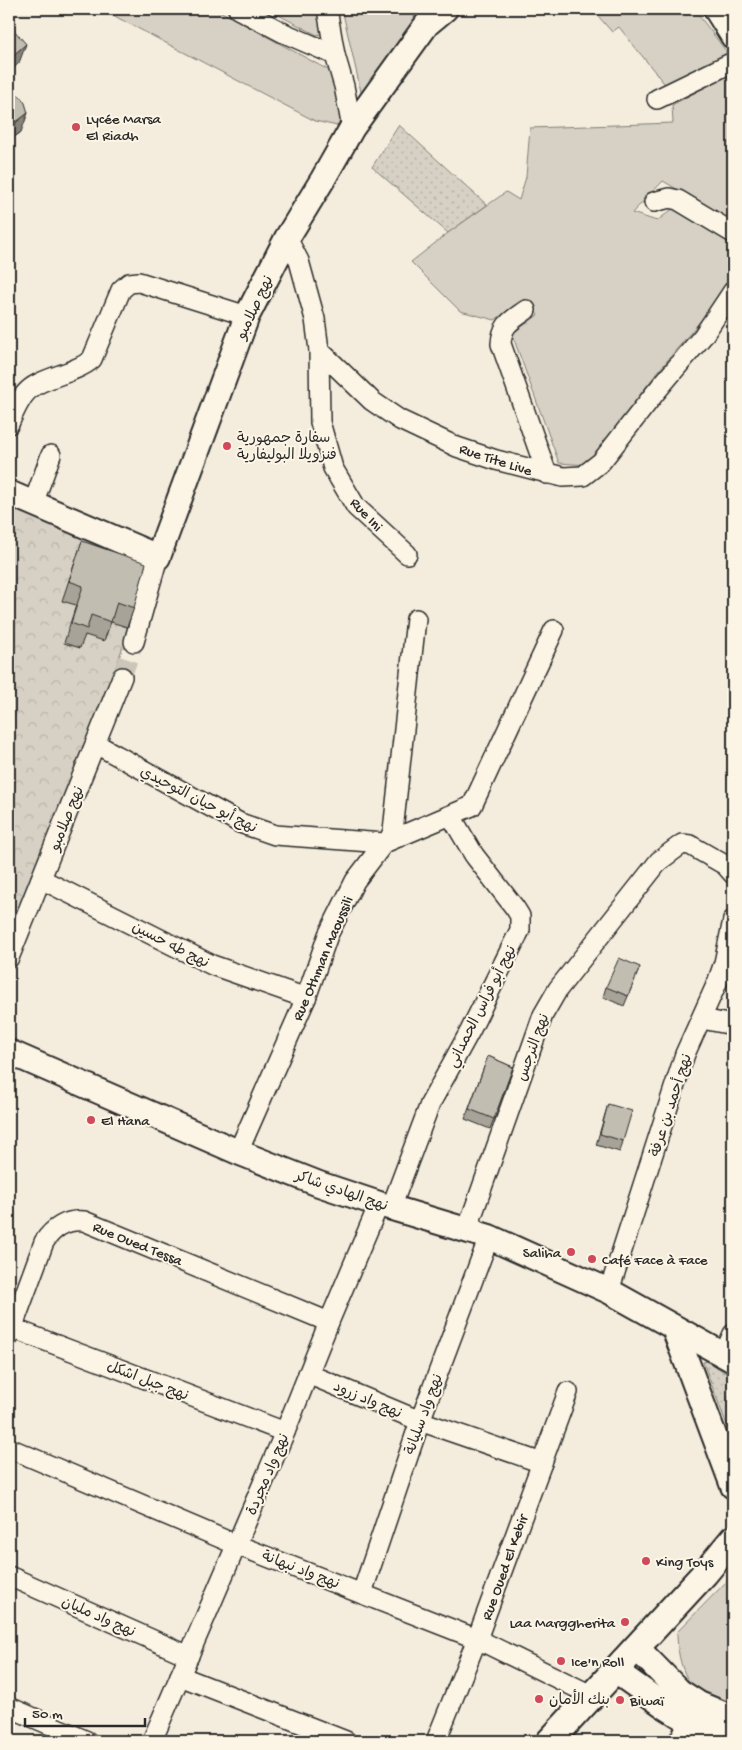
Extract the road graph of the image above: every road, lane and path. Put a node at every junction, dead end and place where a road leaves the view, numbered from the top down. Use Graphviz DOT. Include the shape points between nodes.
graph roads {
  1 [pos="238,9"];
  2 [pos="327,9"];
  3 [pos="716,9"];
  4 [pos="431,14"];
  5 [pos="733,36"];
  6 [pos="334,55"];
  7 [pos="733,62"];
  8 [pos="657,99"];
  9 [pos="352,128"];
  10 [pos="654,202"];
  11 [pos="733,233"];
  12 [pos="287,238"];
  13 [pos="733,291"];
  14 [pos="526,310"];
  15 [pos="246,316"];
  16 [pos="320,350"];
  17 [pos="9,424"];
  18 [pos="51,455"];
  19 [pos="547,474"];
  20 [pos="9,493"];
  21 [pos="33,504"];
  22 [pos="407,554"];
  23 [pos="158,558"];
  24 [pos="416,619"];
  25 [pos="554,630"];
  26 [pos="134,642"];
  27 [pos="122,677"];
  28 [pos="96,744"];
  29 [pos="451,816"];
  30 [pos="384,843"];
  31 [pos="733,874"];
  32 [pos="41,879"];
  33 [pos="733,920"];
  34 [pos="9,958"];
  35 [pos="306,998"];
  36 [pos="702,1019"];
  37 [pos="733,1025"];
  38 [pos="9,1052"];
  39 [pos="238,1152"];
  40 [pos="385,1206"];
  41 [pos="478,1233"];
  42 [pos="609,1291"];
  43 [pos="329,1322"];
  44 [pos="674,1328"];
  45 [pos="10,1333"];
  46 [pos="730,1350"];
  47 [pos="308,1374"];
  48 [pos="568,1392"];
  49 [pos="420,1421"];
  50 [pos="285,1432"];
  51 [pos="9,1448"];
  52 [pos="542,1463"];
  53 [pos="733,1486"];
  54 [pos="733,1539"];
  55 [pos="237,1545"];
  56 [pos="9,1576"];
  57 [pos="362,1593"];
  58 [pos="477,1639"];
  59 [pos="636,1647"];
  60 [pos="189,1656"];
  61 [pos="614,1670"];
  62 [pos="180,1676"];
  63 [pos="591,1695"];
  64 [pos="9,1707"];
  65 [pos="733,1718"];
  66 [pos="684,1732"];
  67 [pos="733,1738"];
  68 [pos="87,1741"];
  69 [pos="152,1741"];
  70 [pos="346,1741"];
  71 [pos="436,1741"];
  72 [pos="550,1741"];
  1 -- 6 [label="street"];
  2 -- 6 [label="street"];
  3 -- 5 [label="street"];
  4 -- 9 [label="street, نهج صلامبو"];
  6 -- 9 [label="street"];
  7 -- 8 [label="street"];
  9 -- 12 [label="street, نهج صلامبو"];
  10 -- 11 [label="street" via="669,198 678,200"];
  12 -- 15 [label="street, نهج صلامبو"];
  12 -- 16 [label="street" via="299,261"];
  13 -- 19 [label="street, Rue Tite Live" via="703,336 654,393 602,462 584,476"];
  14 -- 19 [label="street" via="505,327 501,344"];
  15 -- 17 [label="street" via="139,282 129,283 121,290 92,359 32,387 19,400"];
  15 -- 23 [label="street, نهج صلامبو"];
  16 -- 19 [label="street, Rue Tite Live" via="372,401 400,420 457,447"];
  16 -- 22 [label="street, Rue Ini" via="320,422 333,468 356,507"];
  18 -- 21 [label="street"];
  20 -- 21 [label="street"];
  21 -- 23 [label="street"];
  23 -- 26 [label="street, نهج صلامبو"];
  24 -- 30 [label="street, Rue Othman Maoussili" via="394,824 389,840"];
  25 -- 29 [label="street, نهج أبو حيان التوحيدي" via="475,802 468,809"];
  27 -- 28 [label="street, نهج صلامبو"];
  28 -- 30 [label="street, نهج أبو حيان التوحيدي" via="262,832 296,838"];
  28 -- 32 [label="street, نهج صلامبو"];
  29 -- 30 [label="street, نهج أبو حيان التوحيدي"];
  29 -- 40 [label="street, نهج أبو فراس الحمداني" via="474,855 520,916 520,930 430,1104"];
  30 -- 35 [label="street, Rue Othman Maoussili" via="355,880 344,901"];
  31 -- 41 [label="street, نهج النرجس" via="726,865 690,845 682,844 659,861 558,989 543,1015"];
  32 -- 34 [label="street, نهج صلامبو"];
  32 -- 35 [label="street, نهج طه حسين" via="212,964"];
  33 -- 36 [label="street, نهج أحمد بن عرفة" via="724,963"];
  35 -- 39 [label="street, Rue Othman Maoussili"];
  36 -- 37 [label="street"];
  36 -- 42 [label="street, نهج أحمد بن عرفة" via="686,1054"];
  38 -- 39 [label="street, نهج الهادي شاكر"];
  39 -- 40 [label="street, نهج الهادي شاكر"];
  40 -- 41 [label="street, نهج الهادي شاكر"];
  40 -- 43 [label="street, نهج واد مجردة"];
  41 -- 42 [label="street, نهج الهادي شاكر"];
  41 -- 49 [label="street, نهج واد سليانة"];
  42 -- 44 [label="street, نهج الهادي شاكر"];
  43 -- 45 [label="street, Rue Oued Tessa" via="78,1220 64,1223 44,1242"];
  43 -- 47 [label="street, نهج واد مجردة"];
  44 -- 46 [label="street, نهج الهادي شاكر"];
  44 -- 53 [label="street"];
  45 -- 50 [label="street, نهج جبل اشكل"];
  47 -- 49 [label="street, نهج واد زرود"];
  47 -- 50 [label="street, نهج واد مجردة"];
  48 -- 52 [label="street, Rue Oued El Kebir"];
  49 -- 52 [label="street, نهج واد زرود"];
  49 -- 57 [label="street, نهج واد سليانة"];
  50 -- 55 [label="street, نهج واد مجردة"];
  51 -- 55 [label="street, نهج واد نبهانة"];
  52 -- 58 [label="street, Rue Oued El Kebir"];
  54 -- 59 [label="main road"];
  55 -- 57 [label="street, نهج واد نبهانة"];
  55 -- 60 [label="street, نهج واد مجردة"];
  56 -- 60 [label="street, نهج واد مليان"];
  57 -- 58 [label="street, نهج واد نبهانة"];
  58 -- 63 [label="street, نهج واد نبهانة"];
  58 -- 71 [label="street, Rue Oued El Kebir"];
  59 -- 61 [label="main road"];
  59 -- 65 [label="street" via="679,1691 699,1704"];
  60 -- 62 [label="street, نهج واد مجردة"];
  61 -- 63 [label="main road"];
  61 -- 66 [label="street"];
  62 -- 69 [label="street, نهج واد مجردة"];
  62 -- 70 [label="street"];
  63 -- 72 [label="main road"];
  64 -- 68 [label="street"];
  66 -- 67 [label="street"];
}
